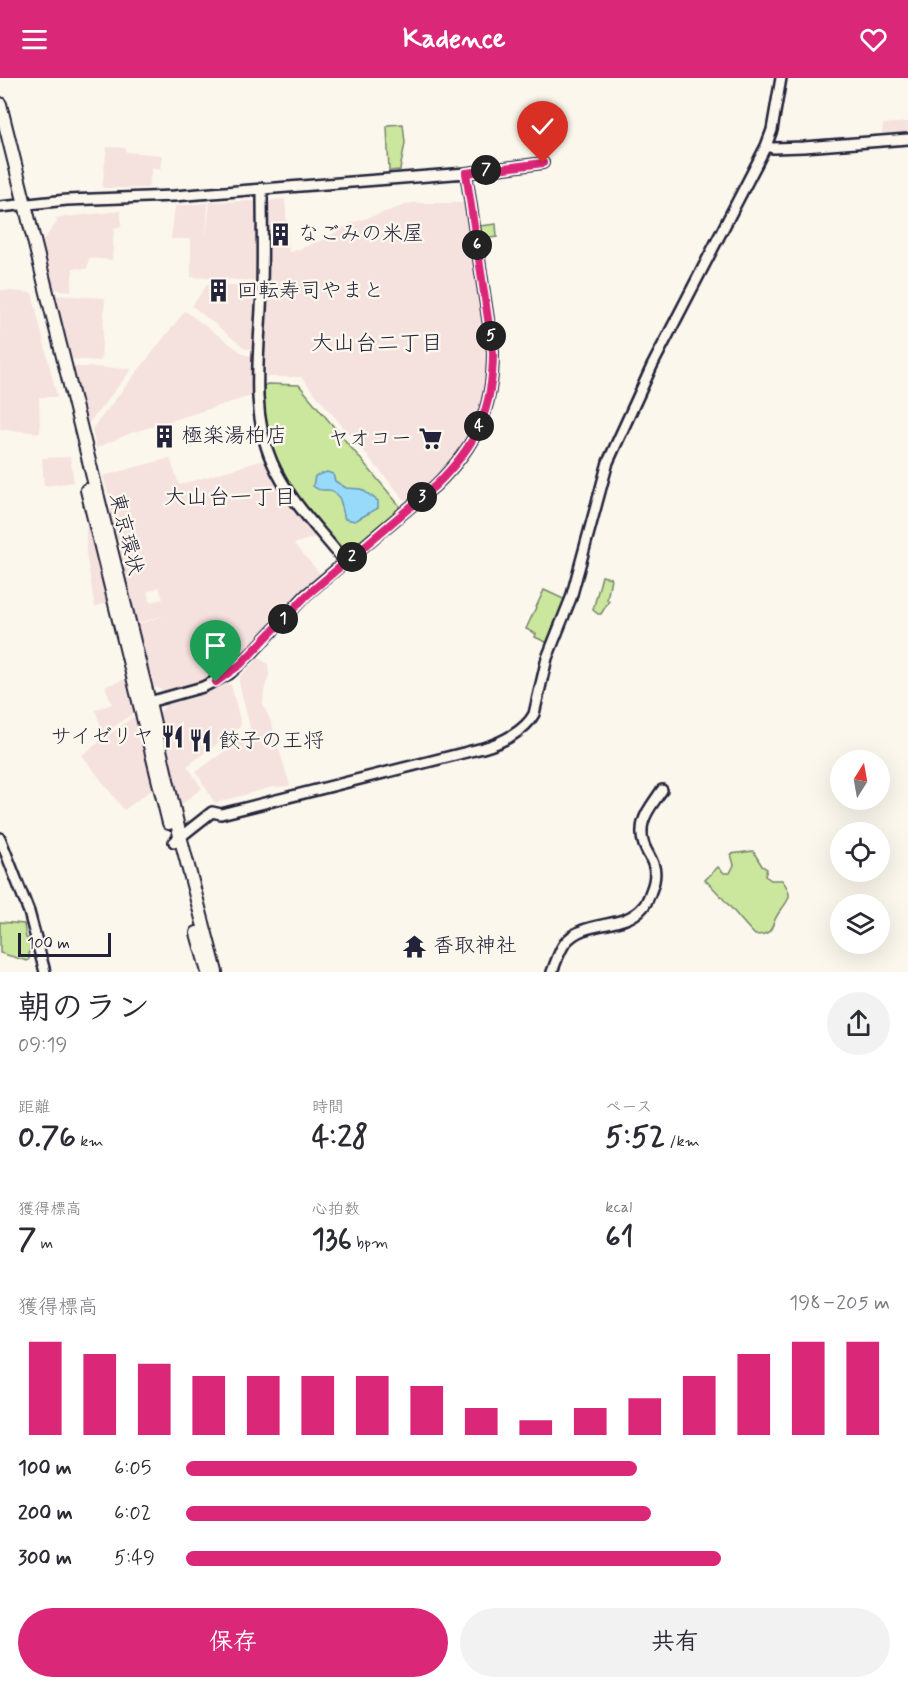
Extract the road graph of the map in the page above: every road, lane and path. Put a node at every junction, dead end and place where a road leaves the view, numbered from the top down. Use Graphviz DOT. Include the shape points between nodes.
graph roads {
  1 [pos="781,78"];
  2 [pos="0,104"];
  3 [pos="0,138"];
  4 [pos="908,139"];
  5 [pos="766,146"];
  6 [pos="543,163"];
  7 [pos="466,173"];
  8 [pos="262,188"];
  9 [pos="20,205"];
  10 [pos="0,207"];
  11 [pos="345,562"];
  12 [pos="146,705"];
  13 [pos="662,790"];
  14 [pos="0,838"];
  15 [pos="177,839"];
  16 [pos="45,972"];
  17 [pos="208,972"];
  18 [pos="216,972"];
  19 [pos="552,972"];
  1 -- 5 [label="street"];
  2 -- 9 [label="highway, 東京環状"];
  3 -- 9 [label="highway, 東京環状"];
  4 -- 5 [label="street"];
  5 -- 15 [label="street" via="652,366 608,462 571,598 530,721 489,746 221,814 212,812"];
  6 -- 7 [label="street"];
  7 -- 8 [label="street"];
  7 -- 11 [label="street" via="493,352 493,375 485,412 455,467"];
  8 -- 9 [label="street"];
  8 -- 11 [label="street" via="258,397 263,435 287,491"];
  9 -- 10 [label="street"];
  9 -- 12 [label="highway, 東京環状"];
  11 -- 12 [label="street" via="229,674 203,687"];
  12 -- 15 [label="highway, 東京環状"];
  13 -- 19 [label="street" via="641,829 656,870 656,880 645,903 629,919 579,931 561,949"];
  14 -- 16 [label="street" via="29,912"];
  15 -- 17 [label="highway, 東京環状"];
  15 -- 18 [label="highway, 東京環状"];
}
